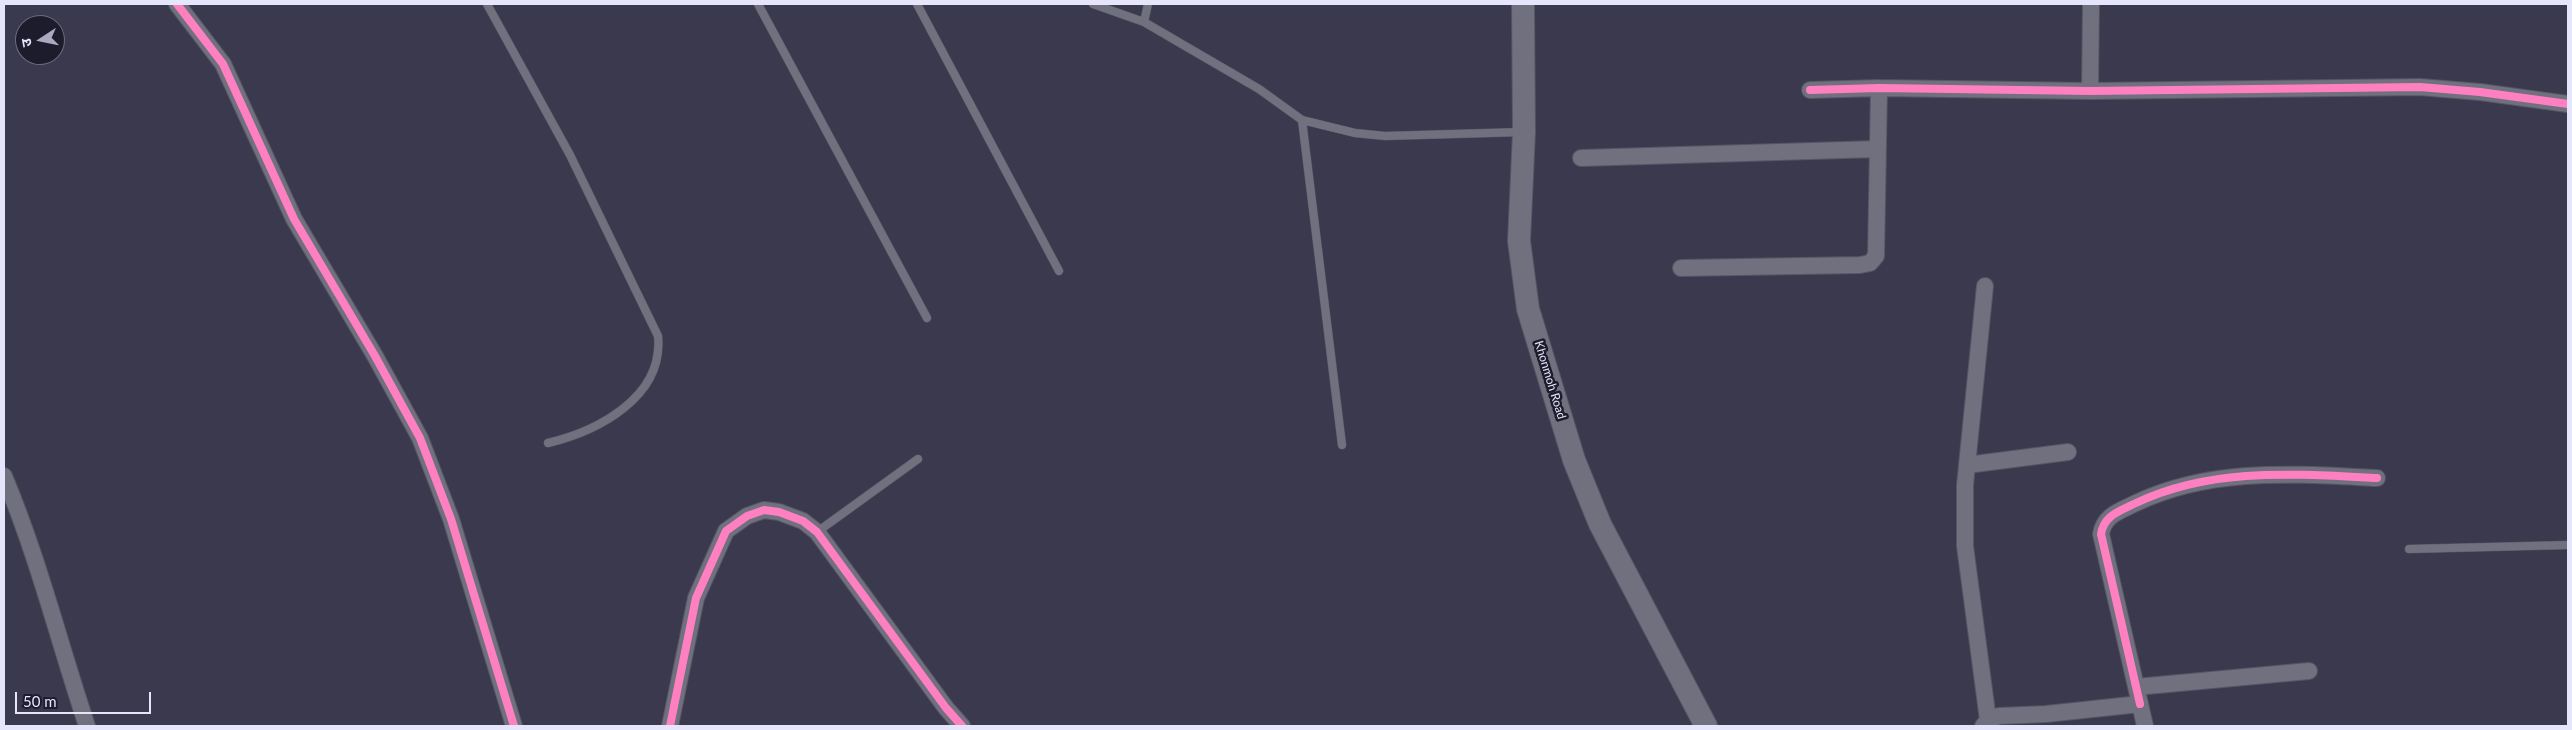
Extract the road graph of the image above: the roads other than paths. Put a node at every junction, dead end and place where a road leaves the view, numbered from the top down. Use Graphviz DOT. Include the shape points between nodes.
graph roads {
  1 [pos="178,4"];
  2 [pos="487,4"];
  3 [pos="758,4"];
  4 [pos="917,4"];
  5 [pos="1093,4"];
  6 [pos="1148,4"];
  7 [pos="1523,4"];
  8 [pos="2090,4"];
  9 [pos="1144,22"];
  10 [pos="1879,88"];
  11 [pos="1810,90"];
  12 [pos="2090,91"];
  13 [pos="2568,104"];
  14 [pos="1302,120"];
  15 [pos="1524,132"];
  16 [pos="1877,149"];
  17 [pos="1581,158"];
  18 [pos="1681,268"];
  19 [pos="1059,271"];
  20 [pos="1985,286"];
  21 [pos="927,318"];
  22 [pos="548,443"];
  23 [pos="1342,445"];
  24 [pos="2068,452"];
  25 [pos="918,459"];
  26 [pos="1967,466"];
  27 [pos="4,476"];
  28 [pos="2377,478"];
  29 [pos="817,532"];
  30 [pos="2568,544"];
  31 [pos="2409,549"];
  32 [pos="2309,672"];
  33 [pos="2136,687"];
  34 [pos="2140,704"];
  35 [pos="1986,723"];
  36 [pos="87,726"];
  37 [pos="514,726"];
  38 [pos="670,726"];
  39 [pos="962,726"];
  40 [pos="1706,726"];
  41 [pos="2145,726"];
  1 -- 37 [label="street" via="223,64 294,219 420,438 451,519"];
  2 -- 22 [label="lane" via="570,155 658,336 660,352 656,365 625,408 606,422"];
  3 -- 21 [label="lane"];
  4 -- 19 [label="lane"];
  5 -- 9 [label="lane"];
  6 -- 9 [label="lane"];
  7 -- 15 [label="main road, Khonmoh Road"];
  8 -- 12 [label="street"];
  9 -- 14 [label="lane" via="1259,89"];
  10 -- 11 [label="street"];
  10 -- 12 [label="street"];
  10 -- 16 [label="street"];
  12 -- 13 [label="street" via="2420,87"];
  14 -- 15 [label="lane" via="1355,133 1385,136"];
  14 -- 23 [label="lane"];
  15 -- 40 [label="main road, Khonmoh Road" via="1519,241 1528,309 1574,460 1600,524"];
  16 -- 17 [label="street"];
  16 -- 18 [label="street" via="1876,256 1870,263 1860,266"];
  20 -- 26 [label="street"];
  24 -- 26 [label="street"];
  25 -- 29 [label="lane"];
  26 -- 35 [label="street" via="1966,546"];
  27 -- 36 [label="street" via="40,571"];
  28 -- 33 [label="street" via="2277,473 2206,480 2179,485 2148,497 2108,518 2101,534"];
  29 -- 38 [label="street" via="803,521 764,510 747,516 726,531 696,598"];
  29 -- 39 [label="street"];
  30 -- 31 [label="lane"];
  32 -- 33 [label="street"];
  33 -- 34 [label="street"];
  34 -- 35 [label="street" via="1999,716"];
  34 -- 41 [label="street"];
}
